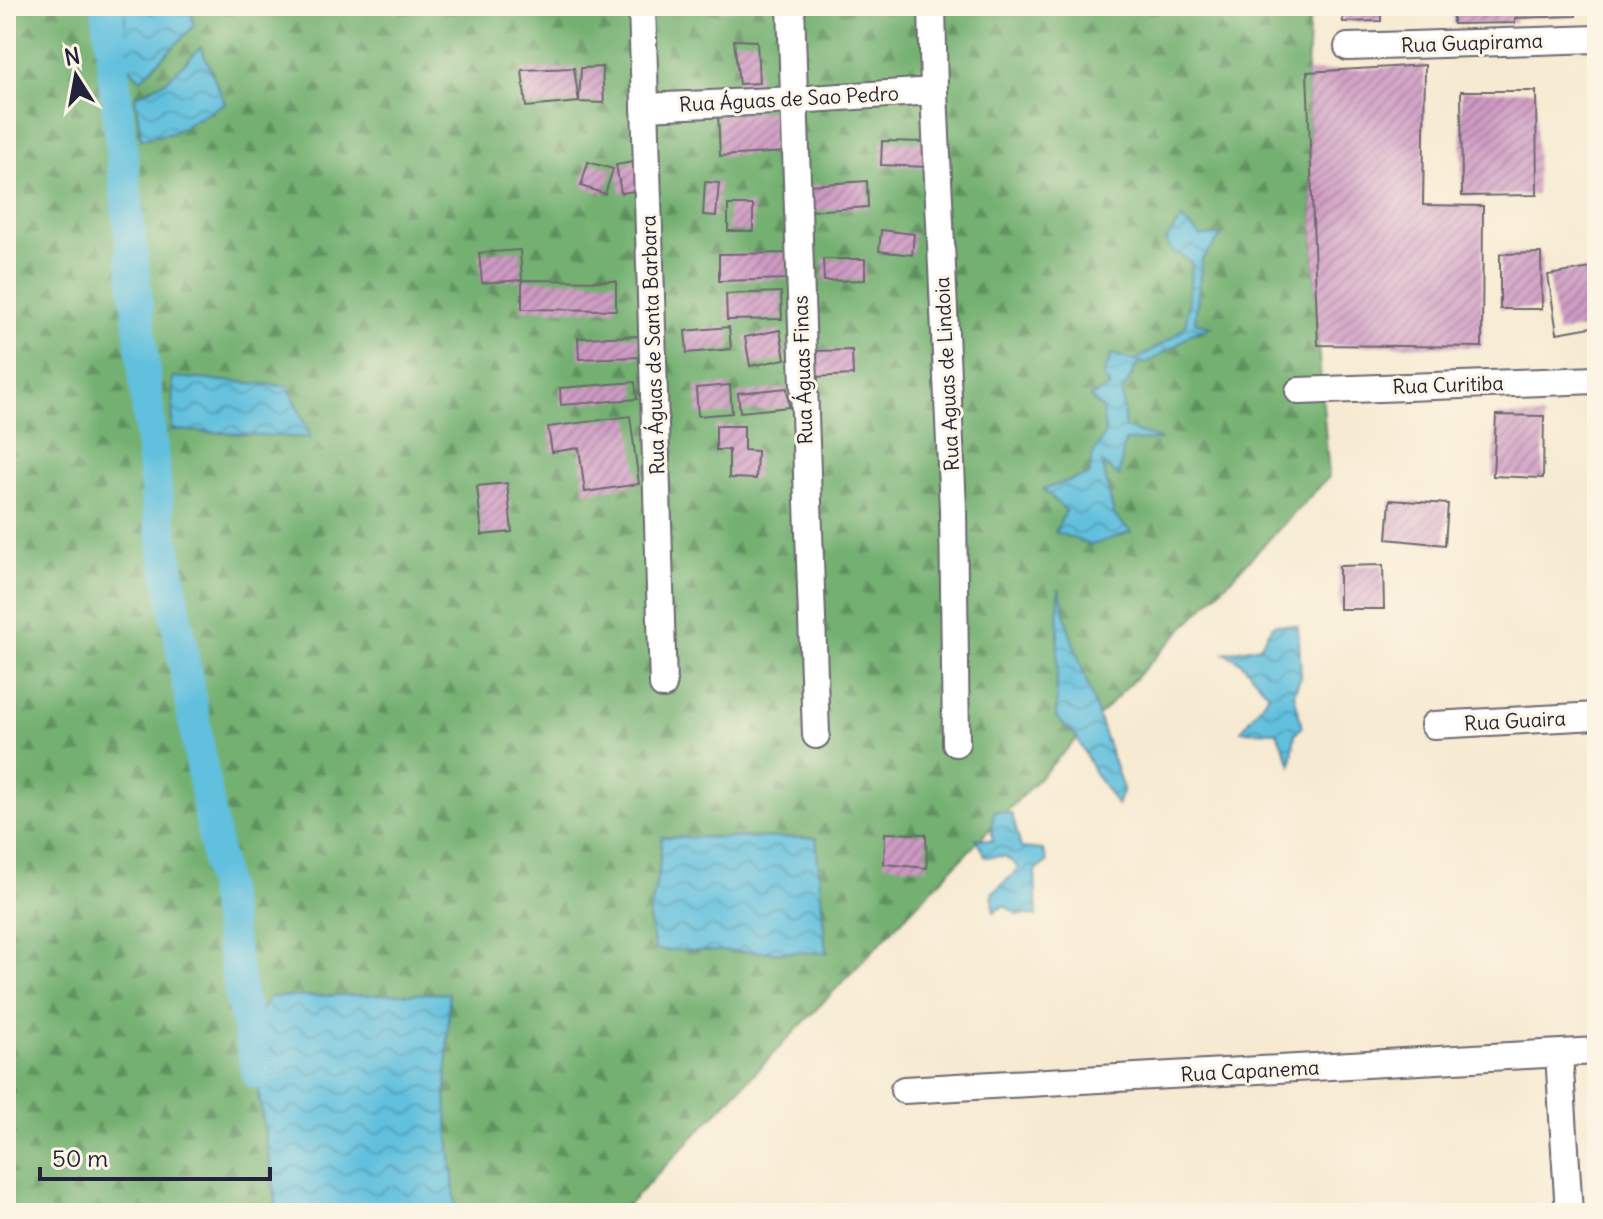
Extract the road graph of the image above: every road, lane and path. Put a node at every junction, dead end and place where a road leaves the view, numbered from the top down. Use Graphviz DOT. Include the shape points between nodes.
graph roads {
  1 [pos="642,6"];
  2 [pos="791,6"];
  3 [pos="932,6"];
  4 [pos="1597,39"];
  5 [pos="1348,47"];
  6 [pos="934,91"];
  7 [pos="794,100"];
  8 [pos="645,107"];
  9 [pos="1597,380"];
  10 [pos="1299,391"];
  11 [pos="663,685"];
  12 [pos="1597,716"];
  13 [pos="1434,725"];
  14 [pos="816,735"];
  15 [pos="956,743"];
  16 [pos="1597,1051"];
  17 [pos="1559,1054"];
  18 [pos="904,1090"];
  19 [pos="1569,1213"];
  1 -- 8 [label="street, Rua Águas de Santa Barbara"];
  2 -- 7 [label="street, Rua Águas Finas"];
  3 -- 6 [label="street, Rua Aguas de Lindoia"];
  4 -- 5 [label="street, Rua Guapirama"];
  6 -- 7 [label="street, Rua Águas de Sao Pedro"];
  6 -- 15 [label="street, Rua Aguas de Lindoia" via="953,509"];
  7 -- 8 [label="street, Rua Águas de Sao Pedro"];
  7 -- 14 [label="street, Rua Águas Finas"];
  8 -- 11 [label="street, Rua Águas de Santa Barbara"];
  9 -- 10 [label="street, Rua Curitiba"];
  12 -- 13 [label="street, Rua Guaira"];
  16 -- 17 [label="street, Rua Capanema"];
  17 -- 18 [label="street, Rua Capanema"];
  17 -- 19 [label="street"];
}
